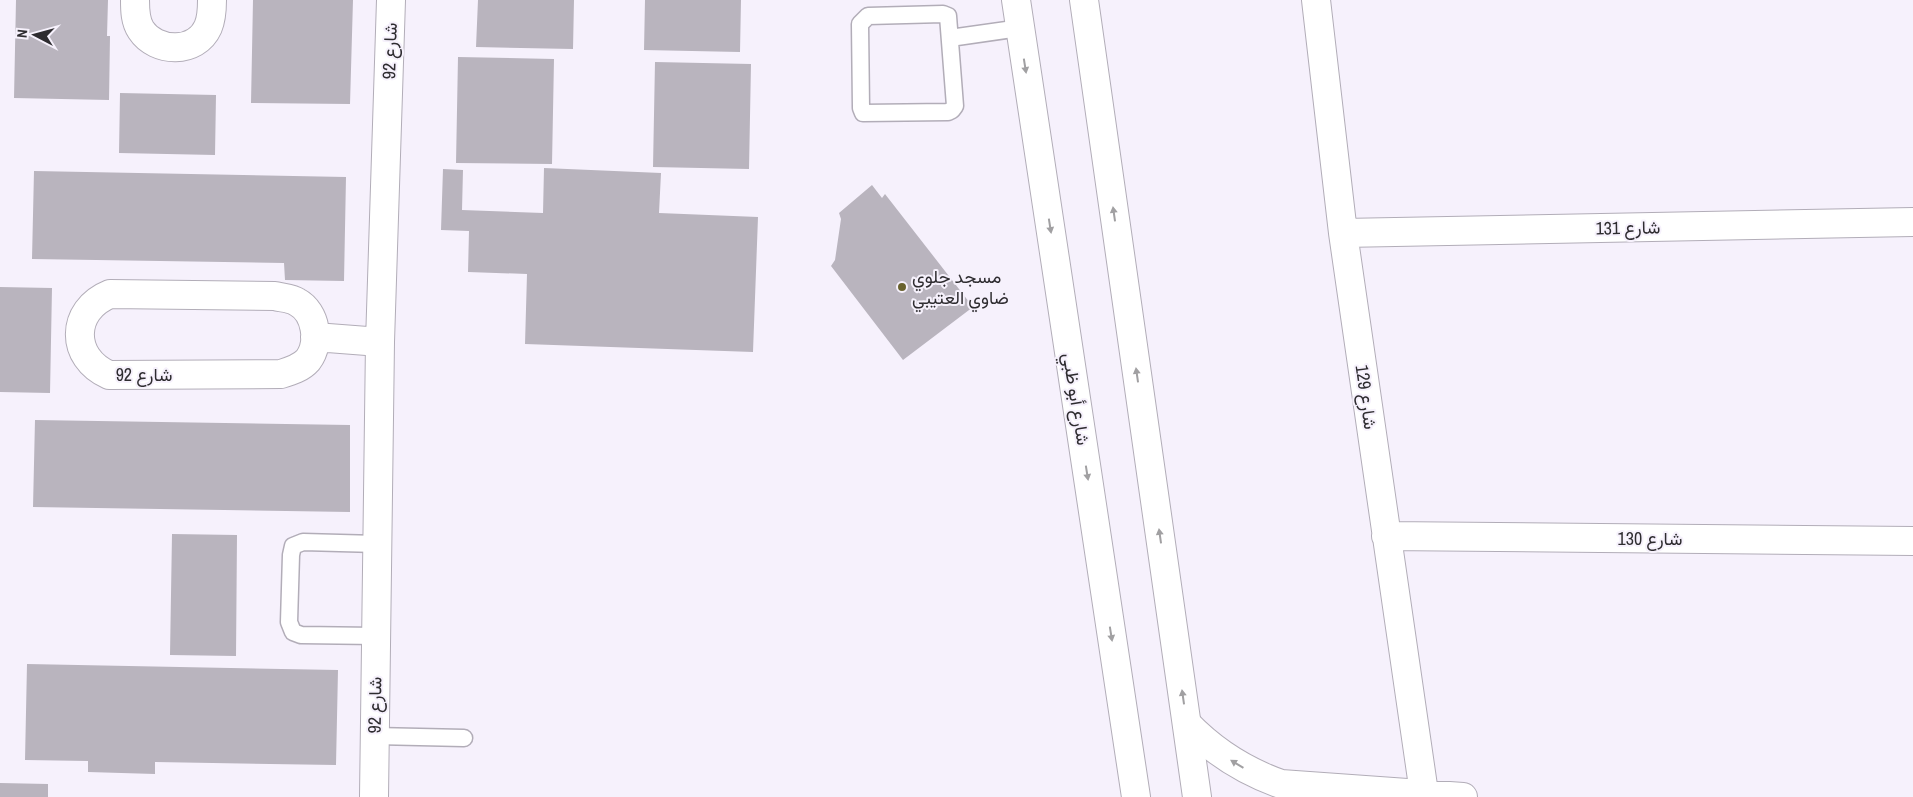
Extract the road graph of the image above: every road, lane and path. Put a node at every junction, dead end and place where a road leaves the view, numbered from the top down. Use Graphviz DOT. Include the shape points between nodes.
graph roads {
  1 [pos="134,0"];
  2 [pos="212,0"];
  3 [pos="391,0"];
  4 [pos="1016,0"];
  5 [pos="1084,0"];
  6 [pos="1316,0"];
  7 [pos="1020,28"];
  8 [pos="950,38"];
  9 [pos="1913,222"];
  10 [pos="1343,233"];
  11 [pos="315,337"];
  12 [pos="380,342"];
  13 [pos="1386,536"];
  14 [pos="1913,541"];
  15 [pos="377,544"];
  16 [pos="376,636"];
  17 [pos="1187,724"];
  18 [pos="375,736"];
  19 [pos="464,738"];
  20 [pos="1281,784"];
  21 [pos="1424,793"];
  22 [pos="374,797"];
  23 [pos="1136,797"];
  24 [pos="1197,797"];
  25 [pos="1257,797"];
  26 [pos="1463,797"];
  1 -- 2 [label="street" via="140,29 158,45 177,48 200,38 208,27"];
  3 -- 12 [label="street, شارع 92"];
  4 -- 7 [label="street, شارع أبو ظبي"];
  17 -- 5 [label="street, one-way"];
  6 -- 10 [label="street, شارع 129"];
  7 -- 8 [label="lane"];
  7 -- 23 [label="street, شارع أبو ظبي, one-way"];
  8 -- 8 [label="lane" via="948,16 943,14 868,16 863,19 860,24 863,113 952,110 955,106"];
  9 -- 10 [label="street, شارع 131"];
  10 -- 13 [label="street, شارع 129"];
  11 -- 11 [label="street, شارع 92" via="313,318 308,310 296,301 275,296 110,294 91,306 83,318 79,335 82,350 90,364 109,375 281,374 307,361"];
  11 -- 12 [label="street"];
  12 -- 15 [label="street, شارع 92"];
  13 -- 14 [label="street, شارع 130"];
  13 -- 21 [label="street, شارع 129"];
  15 -- 16 [label="street, شارع 92"];
  15 -- 16 [label="lane" via="303,542 293,546 289,622 293,632 301,635"];
  16 -- 18 [label="street, شارع 92"];
  20 -- 17 [label="street, one-way" via="1224,757"];
  17 -- 24 [label="street"];
  18 -- 19 [label="lane"];
  18 -- 22 [label="street, شارع 92"];
  20 -- 21 [label="street"];
  20 -- 25 [label="street"];
  21 -- 26 [label="street"];
}
